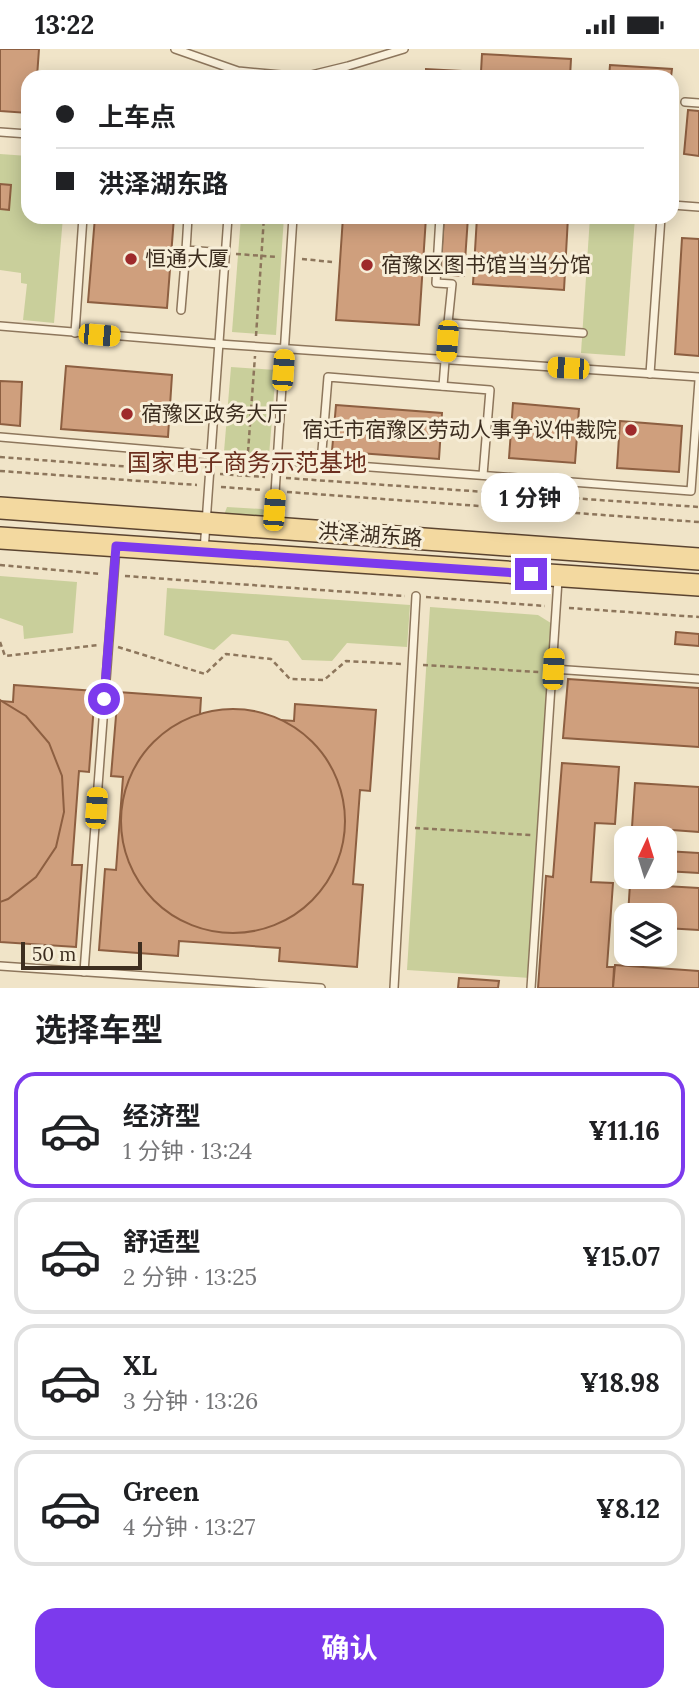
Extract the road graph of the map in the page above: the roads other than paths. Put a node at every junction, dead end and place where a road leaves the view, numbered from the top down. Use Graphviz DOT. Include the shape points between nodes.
graph roads {
  1 [pos="175,49"];
  2 [pos="404,49"];
  3 [pos="228,70"];
  4 [pos="334,70"];
  5 [pos="685,102"];
  6 [pos="699,103"];
  7 [pos="0,132"];
  8 [pos="21,134"];
  9 [pos="679,206"];
  10 [pos="699,207"];
  11 [pos="83,224"];
  12 [pos="188,224"];
  13 [pos="227,224"];
  14 [pos="293,224"];
  15 [pos="440,224"];
  16 [pos="661,224"];
  17 [pos="186,250"];
  18 [pos="225,253"];
  19 [pos="181,310"];
  20 [pos="448,323"];
  21 [pos="0,325"];
  22 [pos="75,333"];
  23 [pos="583,333"];
  24 [pos="219,344"];
  25 [pos="284,348"];
  26 [pos="445,360"];
  27 [pos="650,374"];
  28 [pos="699,379"];
  29 [pos="443,386"];
  30 [pos="0,437"];
  31 [pos="211,455"];
  32 [pos="277,460"];
  33 [pos="321,463"];
  34 [pos="483,475"];
  35 [pos="695,485"];
  36 [pos="0,508"];
  37 [pos="206,523"];
  38 [pos="272,528"];
  39 [pos="0,538"];
  40 [pos="116,546"];
  41 [pos="204,552"];
  42 [pos="699,559"];
  43 [pos="559,575"];
  44 [pos="699,585"];
  45 [pos="416,596"];
  46 [pos="552,671"];
  47 [pos="699,679"];
  48 [pos="0,966"];
  49 [pos="84,972"];
  50 [pos="321,988"];
  51 [pos="394,988"];
  52 [pos="531,988"];
  1 -- 3 [label="lane"];
  2 -- 4 [label="lane"];
  5 -- 6 [label="lane"];
  7 -- 8 [label="lane"];
  9 -- 10 [label="lane"];
  11 -- 22 [label="lane"];
  12 -- 17 [label="lane"];
  13 -- 18 [label="lane"];
  14 -- 25 [label="lane"];
  15 -- 20 [label="lane" via="436,283 452,284"];
  16 -- 27 [label="lane"];
  17 -- 18 [label="lane"];
  17 -- 19 [label="lane"];
  18 -- 24 [label="lane"];
  20 -- 23 [label="lane"];
  20 -- 26 [label="lane"];
  21 -- 22 [label="lane"];
  22 -- 24 [label="lane"];
  24 -- 25 [label="lane"];
  24 -- 31 [label="lane"];
  25 -- 26 [label="lane"];
  25 -- 32 [label="lane"];
  26 -- 27 [label="lane"];
  26 -- 29 [label="lane"];
  27 -- 28 [label="lane"];
  28 -- 35 [label="lane"];
  29 -- 33 [label="lane" via="328,377"];
  29 -- 34 [label="lane" via="490,390"];
  30 -- 31 [label="lane"];
  31 -- 37 [label="lane"];
  32 -- 33 [label="lane"];
  32 -- 38 [label="lane"];
  33 -- 34 [label="lane"];
  34 -- 35 [label="lane" via="691,491"];
  36 -- 37 [label="main road, 洪泽湖东路"];
  37 -- 38 [label="main road, 洪泽湖东路"];
  37 -- 41 [label="lane"];
  38 -- 42 [label="main road, 洪泽湖东路"];
  39 -- 40 [label="main road, 洪泽湖东路"];
  40 -- 41 [label="main road, 洪泽湖东路"];
  40 -- 49 [label="lane"];
  41 -- 43 [label="main road, 洪泽湖东路"];
  43 -- 44 [label="main road, 洪泽湖东路"];
  43 -- 46 [label="lane"];
  45 -- 51 [label="lane"];
  46 -- 47 [label="lane"];
  46 -- 52 [label="lane"];
  48 -- 49 [label="lane"];
  49 -- 50 [label="lane"];
}
